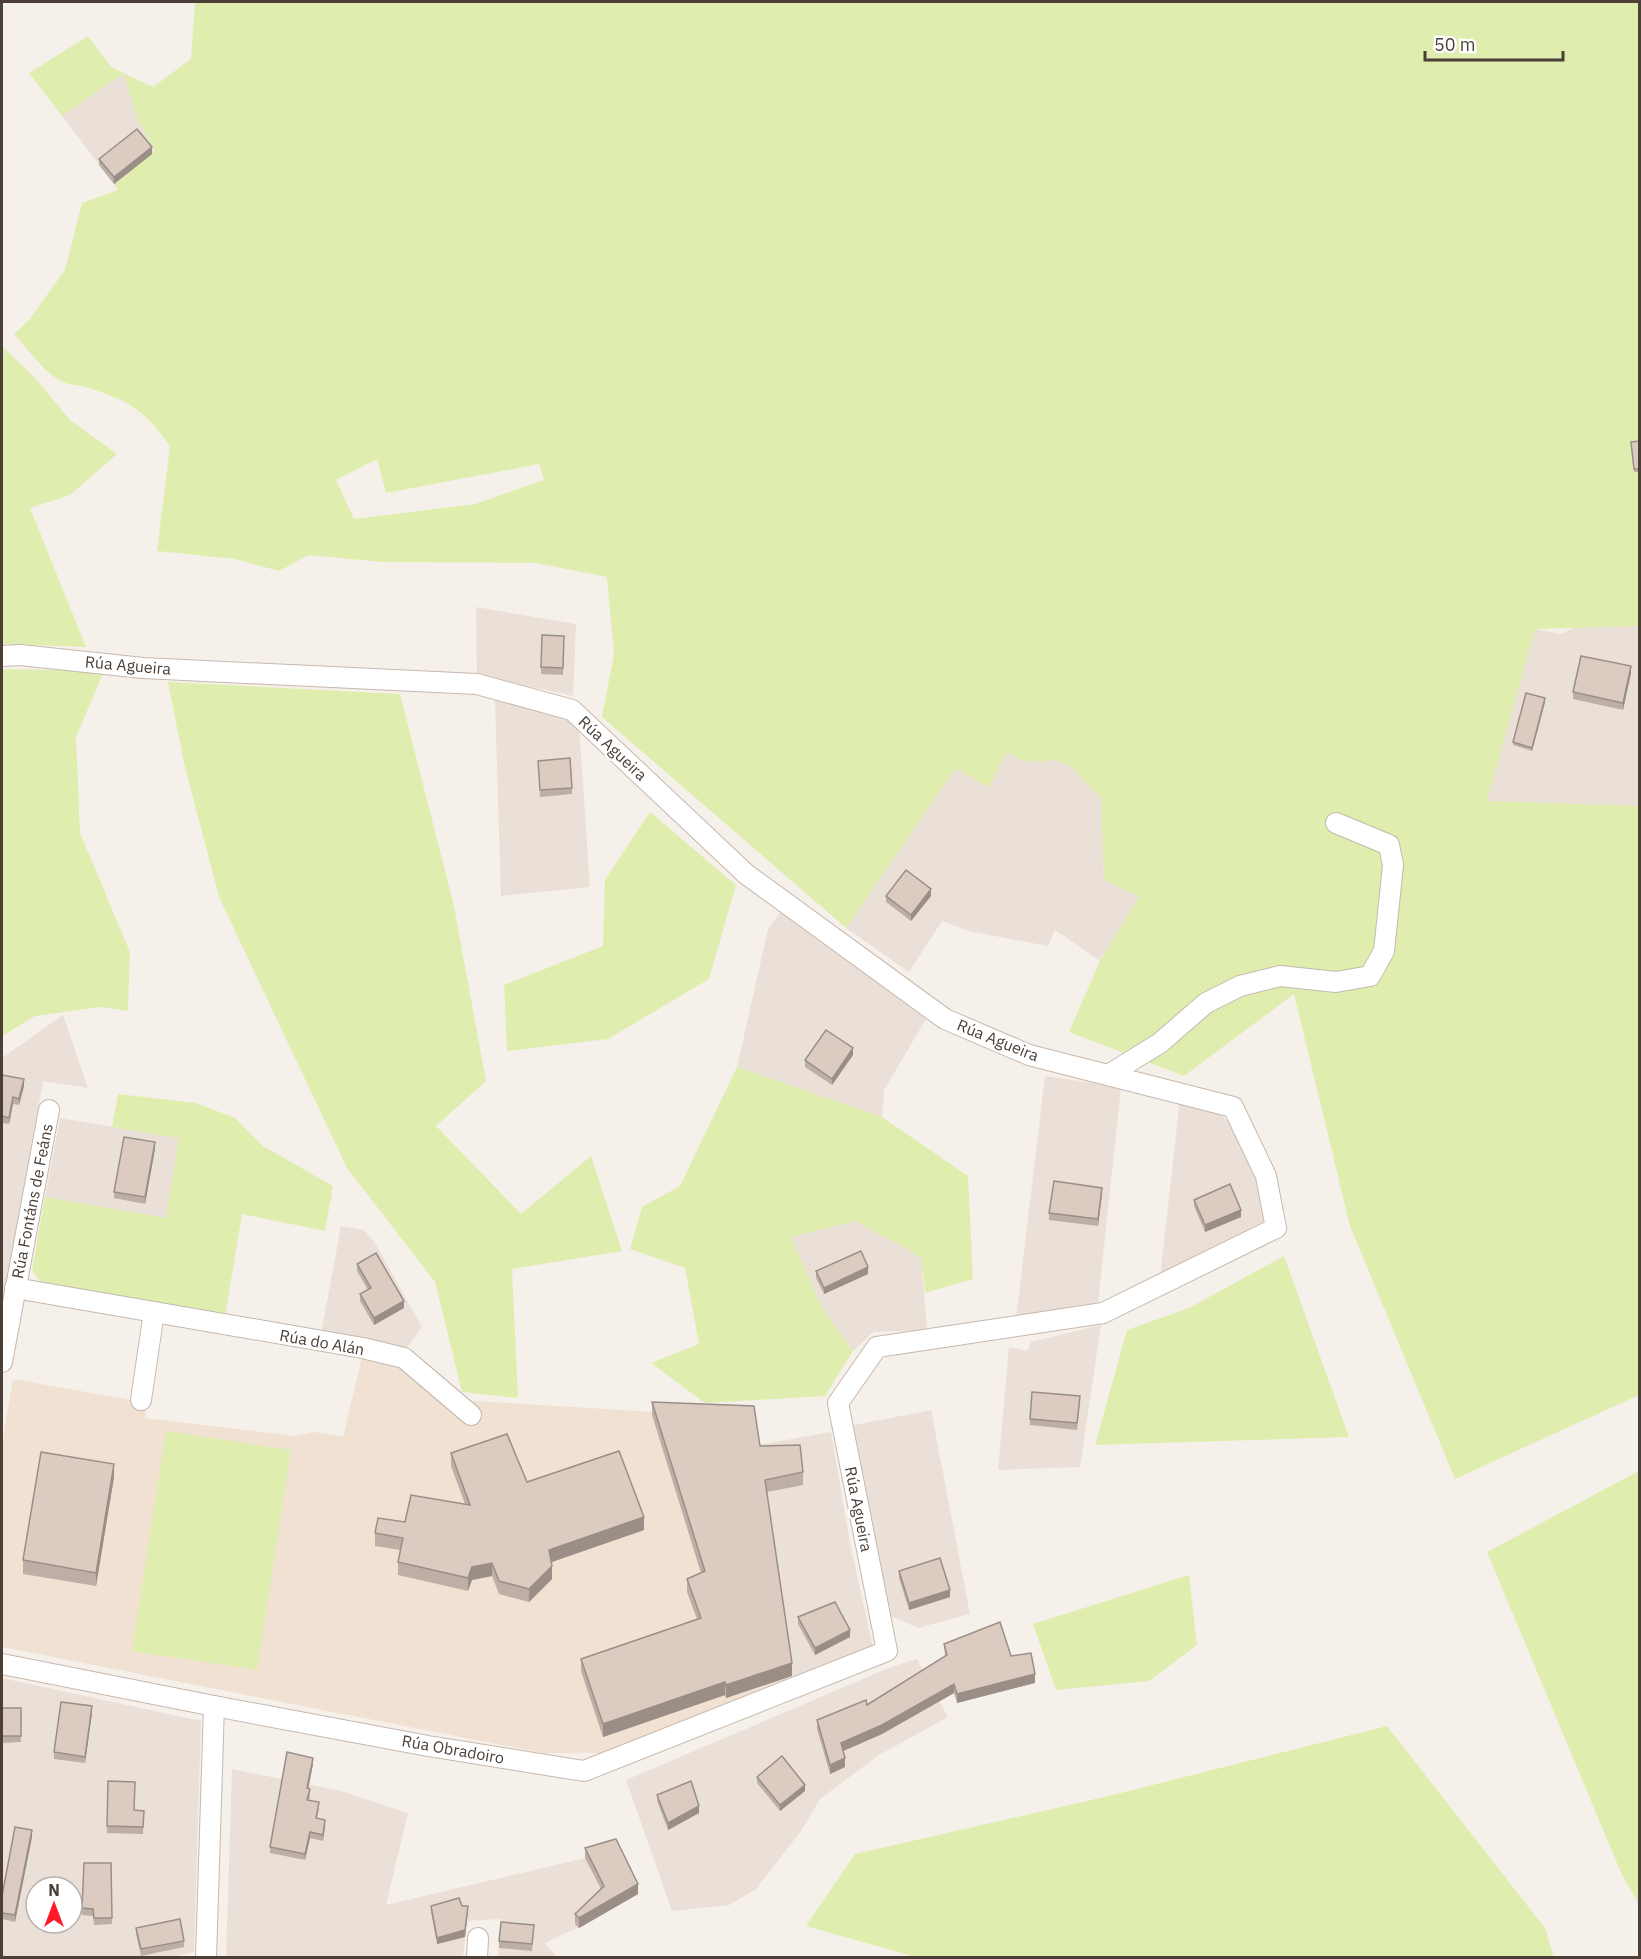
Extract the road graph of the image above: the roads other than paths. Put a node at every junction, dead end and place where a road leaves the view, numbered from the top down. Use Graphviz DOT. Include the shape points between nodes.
graph roads {
  1 [pos="2,656"];
  2 [pos="1336,823"];
  3 [pos="1108,1075"];
  4 [pos="49,1110"];
  5 [pos="15,1288"];
  6 [pos="154,1312"];
  7 [pos="2,1362"];
  8 [pos="141,1400"];
  9 [pos="471,1415"];
  10 [pos="887,1651"];
  11 [pos="2,1665"];
  12 [pos="214,1706"];
  13 [pos="206,1958"];
  1 -- 3 [label="street, Rúa Agueira" via="143,668 477,684 572,710 747,874 945,1019 1029,1055"];
  2 -- 3 [label="street" via="1389,845 1393,866 1384,951 1370,976 1336,982 1280,976 1240,986 1206,1003 1160,1043"];
  3 -- 10 [label="street, Rúa Agueira" via="1233,1107 1266,1176 1276,1228 1103,1313 876,1347 838,1403"];
  4 -- 5 [label="street, Rúa Fontáns de Feáns"];
  5 -- 6 [label="street, Rúa do Alán"];
  5 -- 7 [label="street, Rúa Fontáns de Feáns"];
  6 -- 8 [label="street"];
  6 -- 9 [label="street, Rúa do Alán" via="404,1358"];
  10 -- 12 [label="street, Rúa Obradoiro" via="584,1771"];
  11 -- 12 [label="street, Rúa Obradoiro"];
  12 -- 13 [label="street"];
}
